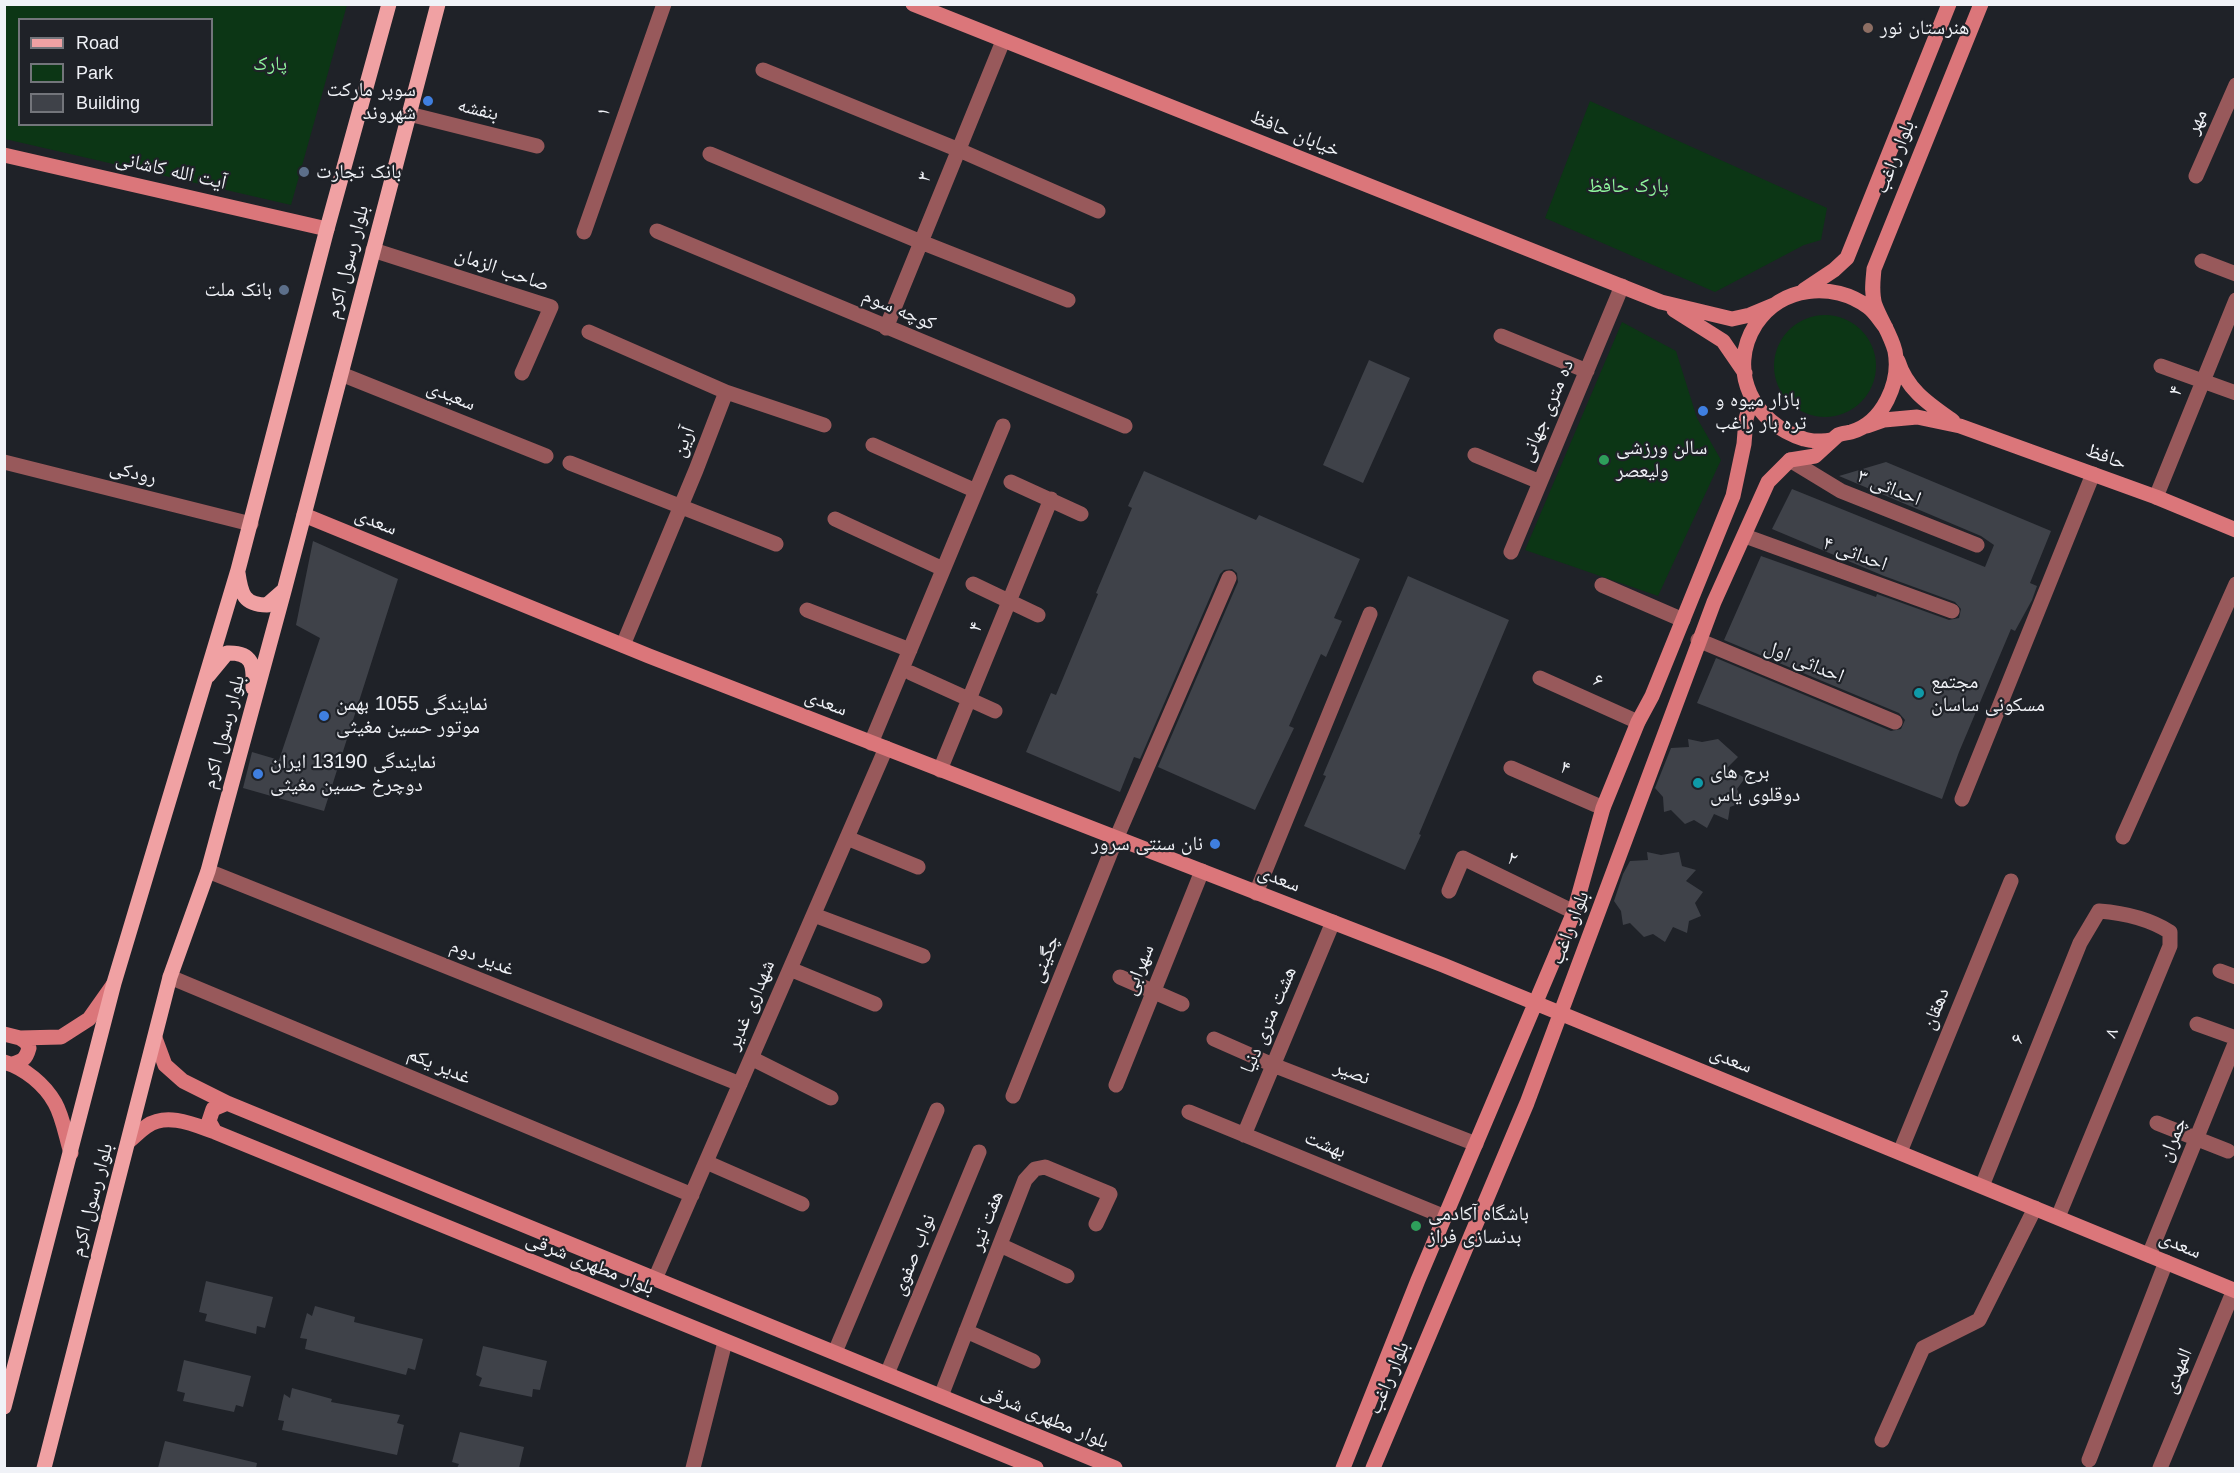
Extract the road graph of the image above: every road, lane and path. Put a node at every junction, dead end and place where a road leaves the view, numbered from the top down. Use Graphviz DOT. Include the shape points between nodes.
graph roads {
  1 [pos="389,4"];
  2 [pos="438,4"];
  3 [pos="664,4"];
  4 [pos="913,4"];
  5 [pos="1949,4"];
  6 [pos="1981,4"];
  7 [pos="1003,41"];
  8 [pos="763,70"];
  9 [pos="2235,85"];
  10 [pos="409,114"];
  11 [pos="537,146"];
  12 [pos="959,150"];
  13 [pos="711,154"];
  14 [pos="4,155"];
  15 [pos="2196,176"];
  16 [pos="1098,211"];
  17 [pos="327,229"];
  18 [pos="657,231"];
  19 [pos="584,232"];
  20 [pos="921,242"];
  21 [pos="373,250"];
  22 [pos="2202,261"];
  23 [pos="2235,274"];
  24 [pos="1622,286"];
  25 [pos="1799,292"];
  26 [pos="1068,300"];
  27 [pos="2235,300"];
  28 [pos="1661,302"];
  29 [pos="1774,305"];
  30 [pos="1886,327"];
  31 [pos="886,328"];
  32 [pos="589,332"];
  33 [pos="1501,336"];
  34 [pos="1895,351"];
  35 [pos="2161,366"];
  36 [pos="1587,371"];
  37 [pos="522,373"];
  38 [pos="1744,373"];
  39 [pos="341,374"];
  40 [pos="2203,381"];
  41 [pos="726,392"];
  42 [pos="2235,393"];
  43 [pos="1752,398"];
  44 [pos="824,425"];
  45 [pos="1003,426"];
  46 [pos="1125,426"];
  47 [pos="1960,426"];
  48 [pos="1856,430"];
  49 [pos="1838,435"];
  50 [pos="873,445"];
  51 [pos="1475,454"];
  52 [pos="546,456"];
  53 [pos="1790,460"];
  54 [pos="4,462"];
  55 [pos="570,463"];
  56 [pos="2093,474"];
  57 [pos="1011,482"];
  58 [pos="1540,482"];
  59 [pos="975,491"];
  60 [pos="2156,497"];
  61 [pos="1051,499"];
  62 [pos="681,506"];
  63 [pos="1081,514"];
  64 [pos="304,515"];
  65 [pos="835,519"];
  66 [pos="250,524"];
  67 [pos="2235,530"];
  68 [pos="1744,536"];
  69 [pos="776,544"];
  70 [pos="1977,545"];
  71 [pos="1511,552"];
  72 [pos="944,569"];
  73 [pos="238,570"];
  74 [pos="1229,578"];
  75 [pos="973,584"];
  76 [pos="2235,584"];
  77 [pos="1602,585"];
  78 [pos="284,591"];
  79 [pos="1009,601"];
  80 [pos="807,610"];
  81 [pos="1952,611"];
  82 [pos="1370,614"];
  83 [pos="1038,615"];
  84 [pos="1683,620"];
  85 [pos="1698,640"];
  86 [pos="623,645"];
  87 [pos="910,650"];
  88 [pos="911,673"];
  89 [pos="1540,678"];
  90 [pos="204,681"];
  91 [pos="969,699"];
  92 [pos="253,706"];
  93 [pos="995,711"];
  94 [pos="1638,722"];
  95 [pos="1895,722"];
  96 [pos="871,743"];
  97 [pos="886,748"];
  98 [pos="1511,768"];
  99 [pos="940,770"];
  100 [pos="1962,799"];
  101 [pos="1603,808"];
  102 [pos="2123,837"];
  103 [pos="847,838"];
  104 [pos="1116,838"];
  105 [pos="918,867"];
  106 [pos="208,871"];
  107 [pos="1202,871"];
  108 [pos="2011,881"];
  109 [pos="1449,891"];
  110 [pos="1256,892"];
  111 [pos="2099,911"];
  112 [pos="1574,912"];
  113 [pos="814,915"];
  114 [pos="1333,922"];
  115 [pos="923,956"];
  116 [pos="790,969"];
  117 [pos="2220,971"];
  118 [pos="170,977"];
  119 [pos="1120,977"];
  120 [pos="2235,977"];
  121 [pos="114,983"];
  122 [pos="1154,991"];
  123 [pos="1536,1002"];
  124 [pos="875,1004"];
  125 [pos="1182,1004"];
  126 [pos="1560,1012"];
  127 [pos="2196,1023"];
  128 [pos="4,1034"];
  129 [pos="20,1038"];
  130 [pos="155,1038"];
  131 [pos="1214,1039"];
  132 [pos="2235,1040"];
  133 [pos="751,1058"];
  134 [pos="8,1063"];
  135 [pos="1273,1065"];
  136 [pos="740,1084"];
  137 [pos="1116,1085"];
  138 [pos="1013,1096"];
  139 [pos="831,1098"];
  140 [pos="227,1103"];
  141 [pos="937,1110"];
  142 [pos="1190,1112"];
  143 [pos="2157,1123"];
  144 [pos="215,1132"];
  145 [pos="1244,1135"];
  146 [pos="2196,1138"];
  147 [pos="129,1141"];
  148 [pos="1476,1144"];
  149 [pos="2228,1150"];
  150 [pos="979,1152"];
  151 [pos="1900,1152"];
  152 [pos="71,1153"];
  153 [pos="706,1162"];
  154 [pos="1982,1186"];
  155 [pos="692,1195"];
  156 [pos="802,1204"];
  157 [pos="2035,1208"];
  158 [pos="1445,1217"];
  159 [pos="2058,1217"];
  160 [pos="1096,1224"];
  161 [pos="1000,1245"];
  162 [pos="2149,1255"];
  163 [pos="2166,1262"];
  164 [pos="1067,1276"];
  165 [pos="655,1279"];
  166 [pos="2235,1290"];
  167 [pos="966,1332"];
  168 [pos="725,1342"];
  169 [pos="835,1352"];
  170 [pos="1033,1361"];
  171 [pos="887,1374"];
  172 [pos="941,1396"];
  173 [pos="4,1407"];
  174 [pos="1882,1440"];
  175 [pos="2089,1460"];
  176 [pos="44,1468"];
  177 [pos="693,1468"];
  178 [pos="1036,1468"];
  179 [pos="1115,1468"];
  180 [pos="1342,1468"];
  181 [pos="1373,1468"];
  182 [pos="2160,1468"];
  1 -- 17 [label="main road, بلوار رسول اکرم"];
  2 -- 10 [label="main road, بلوار رسول اکرم"];
  3 -- 19 [label="street, ۱"];
  4 -- 7 [label="street, خیابان حافظ"];
  5 -- 25 [label="street, بلوار راغب" via="1847,258"];
  6 -- 30 [label="street, بلوار راغب" via="1874,269 1875,304"];
  7 -- 12 [label="street, ۳"];
  7 -- 24 [label="street, خیابان حافظ"];
  8 -- 12 [label="street"];
  9 -- 15 [label="street, مهر"];
  10 -- 11 [label="street, بنفشه"];
  10 -- 21 [label="main road, بلوار رسول اکرم"];
  12 -- 16 [label="street"];
  12 -- 20 [label="street, ۳"];
  13 -- 20 [label="street"];
  14 -- 17 [label="street, آیت الله کاشانی"];
  17 -- 66 [label="main road, بلوار رسول اکرم"];
  18 -- 31 [label="street, کوچه سوم"];
  20 -- 26 [label="street"];
  20 -- 31 [label="street, ۳"];
  21 -- 37 [label="street, صاحب الزمان" via="551,307"];
  21 -- 39 [label="main road, بلوار رسول اکرم"];
  22 -- 23 [label="street"];
  24 -- 28 [label="street, خیابان حافظ"];
  24 -- 36 [label="street, ده متری جهانی"];
  25 -- 29 [label="street"];
  25 -- 30 [label="street" via="1822,290 1847,295 1869,308"];
  27 -- 40 [label="street, ۴"];
  28 -- 29 [label="street, خیابان حافظ" via="1732,319"];
  28 -- 38 [label="street, خیابان حافظ" via="1723,341"];
  29 -- 38 [label="street" via="1756,324 1746,348"];
  30 -- 34 [label="street"];
  31 -- 46 [label="street, کوچه سوم"];
  32 -- 41 [label="street"];
  33 -- 36 [label="street"];
  34 -- 47 [label="street, حافظ" via="1906,381 1921,399"];
  34 -- 48 [label="street" via="1895,377 1888,400 1874,419"];
  35 -- 40 [label="street"];
  36 -- 58 [label="street, ده متری جهانی"];
  38 -- 43 [label="street"];
  39 -- 52 [label="street, سعیدی"];
  39 -- 64 [label="main road, بلوار رسول اکرم"];
  40 -- 42 [label="street"];
  40 -- 60 [label="street, ۴"];
  41 -- 44 [label="street"];
  41 -- 62 [label="street, آرین"];
  43 -- 49 [label="street" via="1765,418 1784,432 1807,440 1831,440"];
  43 -- 84 [label="street, بلوار راغب" via="1733,496"];
  45 -- 59 [label="street"];
  47 -- 48 [label="street, حافظ" via="1917,417 1884,420"];
  47 -- 56 [label="street, حافظ"];
  48 -- 49 [label="street"];
  49 -- 53 [label="street" via="1815,456"];
  50 -- 59 [label="street"];
  51 -- 58 [label="street"];
  53 -- 68 [label="street, بلوار راغب" via="1768,482"];
  53 -- 70 [label="street, احداثی ۳" via="1841,491"];
  54 -- 66 [label="street, رودکی"];
  55 -- 62 [label="street"];
  56 -- 60 [label="street, حافظ"];
  56 -- 100 [label="street"];
  57 -- 61 [label="street"];
  58 -- 71 [label="street, ده متری جهانی"];
  59 -- 72 [label="street"];
  60 -- 67 [label="street, حافظ"];
  61 -- 63 [label="street"];
  61 -- 79 [label="street, ۴"];
  62 -- 69 [label="street"];
  62 -- 86 [label="street, آرین"];
  64 -- 78 [label="main road, بلوار رسول اکرم"];
  64 -- 86 [label="street, سعدی"];
  65 -- 72 [label="street"];
  66 -- 73 [label="main road, بلوار رسول اکرم"];
  68 -- 81 [label="street, احداثی ۴"];
  68 -- 85 [label="street, بلوار راغب"];
  72 -- 87 [label="street"];
  73 -- 78 [label="main road" via="240,590 246,600 256,605 267,605"];
  73 -- 90 [label="main road, بلوار رسول اکرم"];
  74 -- 104 [label="street, چگینی"];
  75 -- 79 [label="street"];
  76 -- 102 [label="street"];
  77 -- 84 [label="street"];
  78 -- 92 [label="main road, بلوار رسول اکرم"];
  79 -- 83 [label="street"];
  79 -- 91 [label="street, ۴"];
  80 -- 87 [label="street"];
  82 -- 110 [label="street"];
  84 -- 94 [label="street, بلوار راغب"];
  85 -- 95 [label="street, احداثی اول"];
  85 -- 126 [label="street, بلوار راغب"];
  86 -- 96 [label="street, سعدی"];
  87 -- 96 [label="street"];
  88 -- 91 [label="street"];
  89 -- 94 [label="street, ۶"];
  90 -- 92 [label="main road" via="227,653 240,652 249,659 254,674"];
  90 -- 121 [label="main road, بلوار رسول اکرم"];
  91 -- 93 [label="street"];
  91 -- 99 [label="street, ۴"];
  92 -- 106 [label="main road, بلوار رسول اکرم"];
  94 -- 101 [label="street, بلوار راغب"];
  96 -- 97 [label="street, سعدی"];
  97 -- 99 [label="street, سعدی"];
  97 -- 103 [label="street, شهداری غدیر"];
  98 -- 101 [label="street, ۴"];
  99 -- 104 [label="street, سعدی"];
  101 -- 112 [label="street, بلوار راغب"];
  103 -- 105 [label="street"];
  103 -- 113 [label="street, شهداری غدیر"];
  104 -- 107 [label="street, سعدی"];
  104 -- 138 [label="street, چگینی"];
  106 -- 118 [label="main road, بلوار رسول اکرم"];
  106 -- 136 [label="street, غدیر دوم"];
  107 -- 110 [label="street, سعدی"];
  107 -- 122 [label="street, سهرابی"];
  108 -- 151 [label="street, دهقان"];
  109 -- 112 [label="street, ۲" via="1463,858"];
  110 -- 114 [label="street, سعدی"];
  111 -- 154 [label="street, ۶" via="2080,943"];
  111 -- 159 [label="street, ۸" via="2155,923 2170,932 2170,946"];
  112 -- 123 [label="street, بلوار راغب"];
  113 -- 115 [label="street"];
  113 -- 116 [label="street, شهداری غدیر"];
  114 -- 123 [label="street, سعدی"];
  114 -- 135 [label="street, هشت متری دنیا"];
  116 -- 124 [label="street"];
  116 -- 133 [label="street, شهداری غدیر"];
  117 -- 120 [label="street"];
  118 -- 130 [label="main road, بلوار رسول اکرم"];
  118 -- 155 [label="street, غدیر یکم"];
  119 -- 122 [label="street"];
  121 -- 129 [label="street" via="89,1019 61,1037"];
  121 -- 152 [label="main road, بلوار رسول اکرم"];
  122 -- 125 [label="street"];
  122 -- 137 [label="street, سهرابی"];
  123 -- 126 [label="street, سعدی"];
  123 -- 148 [label="street, بلوار راغب"];
  126 -- 151 [label="street, سعدی"];
  126 -- 181 [label="street, بلوار راغب" via="1527,1103"];
  127 -- 132 [label="street"];
  128 -- 129 [label="street"];
  129 -- 134 [label="street" via="29,1048 27,1055 23,1061"];
  130 -- 140 [label="street, بلوار مطهری شرقی" via="165,1065 183,1081"];
  130 -- 147 [label="main road, بلوار رسول اکرم"];
  131 -- 135 [label="street, نصیر"];
  132 -- 146 [label="street, چمران"];
  133 -- 136 [label="street, شهداری غدیر"];
  133 -- 139 [label="street"];
  134 -- 152 [label="street" via="35,1079 56,1104"];
  135 -- 145 [label="street, هشت متری دنیا"];
  135 -- 148 [label="street, نصیر"];
  136 -- 153 [label="street, شهداری غدیر"];
  140 -- 144 [label="street" via="213,1109 209,1121"];
  140 -- 165 [label="street, بلوار مطهری شرقی"];
  141 -- 169 [label="street"];
  142 -- 145 [label="street, بهشت"];
  143 -- 146 [label="street"];
  144 -- 147 [label="street, بلوار مطهری شرقی" via="182,1121 161,1120"];
  144 -- 168 [label="street, بلوار مطهری شرقی"];
  145 -- 158 [label="street, بهشت"];
  146 -- 149 [label="street"];
  146 -- 162 [label="street, چمران"];
  147 -- 176 [label="main road, بلوار رسول اکرم"];
  148 -- 158 [label="street, بلوار راغب"];
  150 -- 171 [label="street, نواب صفوی"];
  151 -- 154 [label="street, سعدی"];
  152 -- 173 [label="main road, بلوار رسول اکرم"];
  153 -- 155 [label="street, شهداری غدیر"];
  153 -- 156 [label="street"];
  154 -- 157 [label="street, سعدی"];
  155 -- 165 [label="street, شهداری غدیر"];
  157 -- 159 [label="street, سعدی"];
  157 -- 174 [label="street" via="1979,1320 1923,1348"];
  158 -- 180 [label="street, بلوار راغب"];
  159 -- 162 [label="street, سعدی"];
  160 -- 161 [label="street, هفت تیر" via="1110,1194 1045,1167 1035,1169 1025,1180"];
  161 -- 164 [label="street"];
  161 -- 167 [label="street, هفت تیر"];
  162 -- 163 [label="street, سعدی"];
  163 -- 166 [label="street, سعدی"];
  163 -- 175 [label="street"];
  165 -- 169 [label="street, بلوار مطهری شرقی"];
  166 -- 182 [label="street, المهدی"];
  167 -- 170 [label="street"];
  167 -- 172 [label="street, هفت تیر"];
  168 -- 177 [label="street"];
  168 -- 178 [label="street, بلوار مطهری شرقی"];
  169 -- 171 [label="street, بلوار مطهری شرقی"];
  171 -- 172 [label="street, بلوار مطهری شرقی"];
  172 -- 179 [label="street, بلوار مطهری شرقی"];
}
